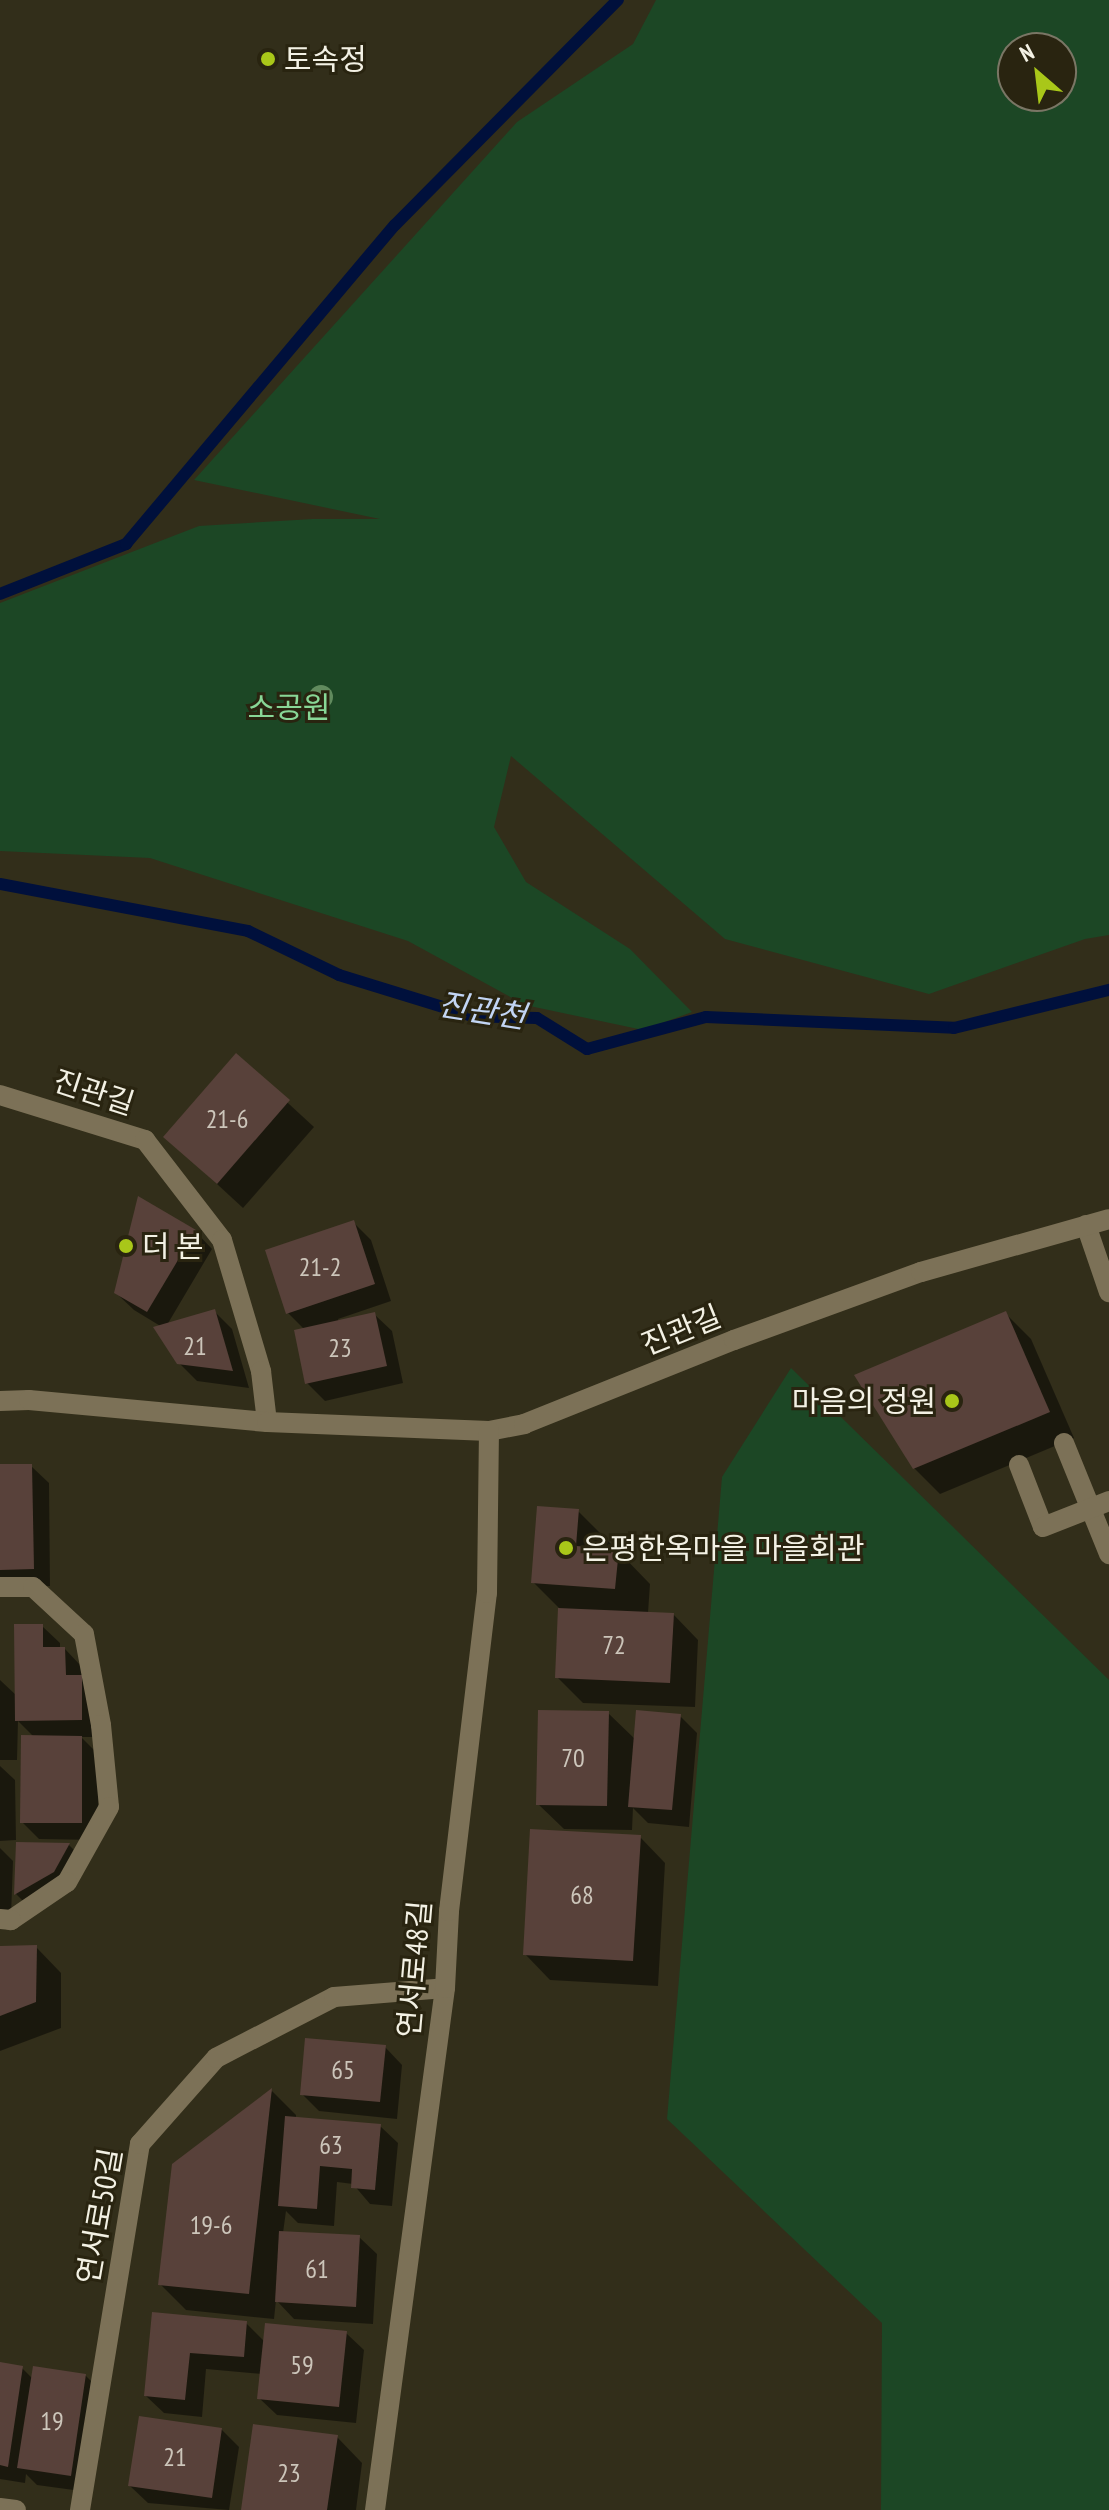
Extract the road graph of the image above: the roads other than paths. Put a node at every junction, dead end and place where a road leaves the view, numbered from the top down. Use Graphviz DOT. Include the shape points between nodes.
graph roads {
  1 [pos="0,1095"];
  2 [pos="1109,1219"];
  3 [pos="1086,1225"];
  4 [pos="1109,1292"];
  5 [pos="0,1401"];
  6 [pos="267,1422"];
  7 [pos="489,1431"];
  8 [pos="1064,1443"];
  9 [pos="1019,1465"];
  10 [pos="1100,1504"];
  11 [pos="1109,1554"];
  12 [pos="0,1587"];
  13 [pos="0,1919"];
  14 [pos="445,1988"];
  15 [pos="0,2508"];
  16 [pos="16,2510"];
  17 [pos="80,2510"];
  18 [pos="375,2510"];
  1 -- 6 [label="street, 진관길" via="145,1140 222,1240 261,1371"];
  2 -- 3 [label="street, 진관길"];
  3 -- 4 [label="street"];
  3 -- 7 [label="street, 진관길" via="921,1272 524,1424"];
  5 -- 6 [label="street, 진관길"];
  6 -- 7 [label="street, 진관길"];
  7 -- 14 [label="street, 연서로48길" via="487,1593 449,1911"];
  8 -- 10 [label="street"];
  9 -- 10 [label="street" via="1043,1527"];
  10 -- 11 [label="street"];
  12 -- 13 [label="street" via="33,1587 84,1634 109,1807 67,1882 11,1920"];
  14 -- 17 [label="street, 연서로50길" via="334,1997 216,2058 140,2144"];
  14 -- 18 [label="street, 연서로48길"];
  15 -- 16 [label="street"];
}
